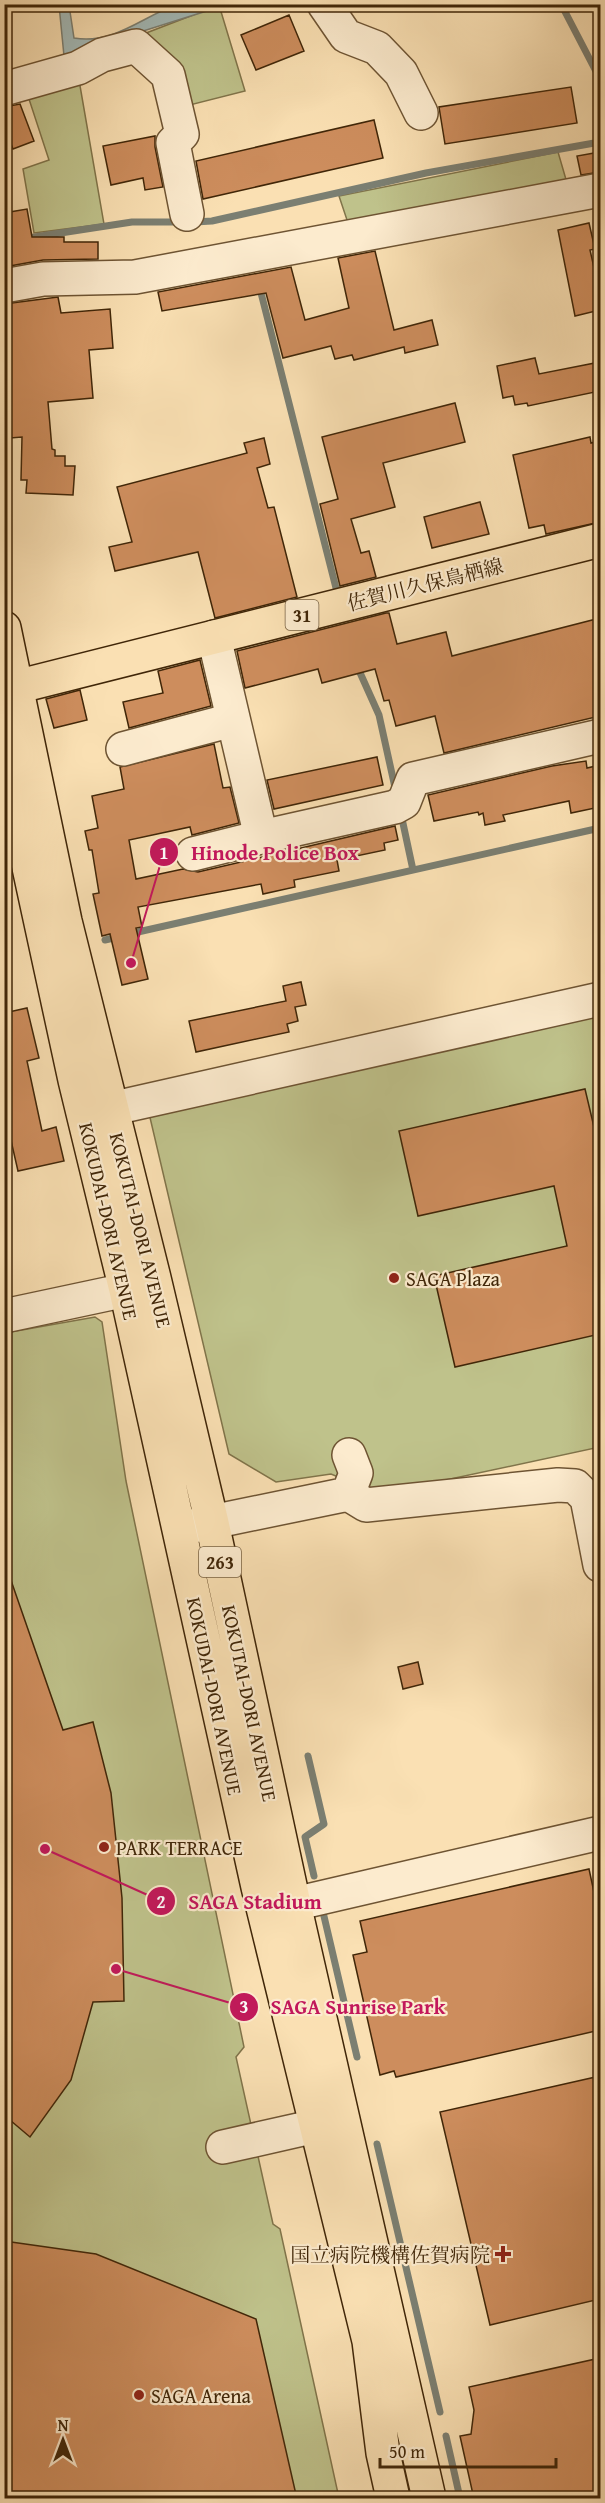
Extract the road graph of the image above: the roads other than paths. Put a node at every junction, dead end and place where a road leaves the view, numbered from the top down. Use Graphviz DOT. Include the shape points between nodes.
graph roads {
  1 [pos="324,4"];
  2 [pos="4,89"];
  3 [pos="421,113"];
  4 [pos="599,195"];
  5 [pos="187,214"];
  6 [pos="4,286"];
  7 [pos="600,540"];
  8 [pos="4,628"];
  9 [pos="214,637"];
  10 [pos="10,688"];
  11 [pos="232,720"];
  12 [pos="600,736"];
  13 [pos="123,749"];
  14 [pos="4,752"];
  15 [pos="261,837"];
  16 [pos="193,854"];
  17 [pos="600,999"];
  18 [pos="110,1109"];
  19 [pos="126,1290"];
  20 [pos="4,1316"];
  21 [pos="349,1455"];
  22 [pos="348,1494"];
  23 [pos="212,1523"];
  24 [pos="179,1529"];
  25 [pos="600,1565"];
  26 [pos="600,1833"];
  27 [pos="294,1904"];
  28 [pos="316,2126"];
  29 [pos="223,2147"];
  30 [pos="393,2499"];
  31 [pos="429,2499"];
  1 -- 3 [label="street" via="346,36 377,48 401,73"];
  2 -- 5 [label="street" via="136,46 168,75 182,134 173,143"];
  4 -- 6 [label="street" via="135,277 44,279"];
  7 -- 9 [label="main road, 佐賀川久保鳥栖線 / 31"];
  8 -- 10 [label="main road, KOKUTAI-DORI AVENUE / 263"];
  9 -- 10 [label="main road, 佐賀川久保鳥栖線 / 31"];
  9 -- 11 [label="street"];
  10 -- 18 [label="main road, KOKUTAI-DORI AVENUE / 263"];
  11 -- 13 [label="street"];
  11 -- 15 [label="street"];
  12 -- 15 [label="street" via="413,779 399,805"];
  14 -- 19 [label="main road, KOKUDAI-DORI AVENUE / 263" via="75,1080"];
  15 -- 16 [label="street"];
  17 -- 18 [label="street"];
  18 -- 23 [label="main road, KOKUTAI-DORI AVENUE / 263"];
  19 -- 20 [label="street"];
  19 -- 24 [label="main road, KOKUDAI-DORI AVENUE / 263"];
  21 -- 22 [label="street" via="356,1473"];
  22 -- 23 [label="street"];
  22 -- 25 [label="street" via="366,1505 575,1486 587,1498"];
  23 -- 24 [label="street"];
  23 -- 27 [label="main road, KOKUTAI-DORI AVENUE / 263"];
  24 -- 28 [label="main road, KOKUDAI-DORI AVENUE / 263" via="258,1887"];
  26 -- 27 [label="street"];
  27 -- 31 [label="main road, KOKUTAI-DORI AVENUE / 263"];
  28 -- 29 [label="street"];
  28 -- 30 [label="main road, KOKUDAI-DORI AVENUE / 263" via="369,2341"];
}
